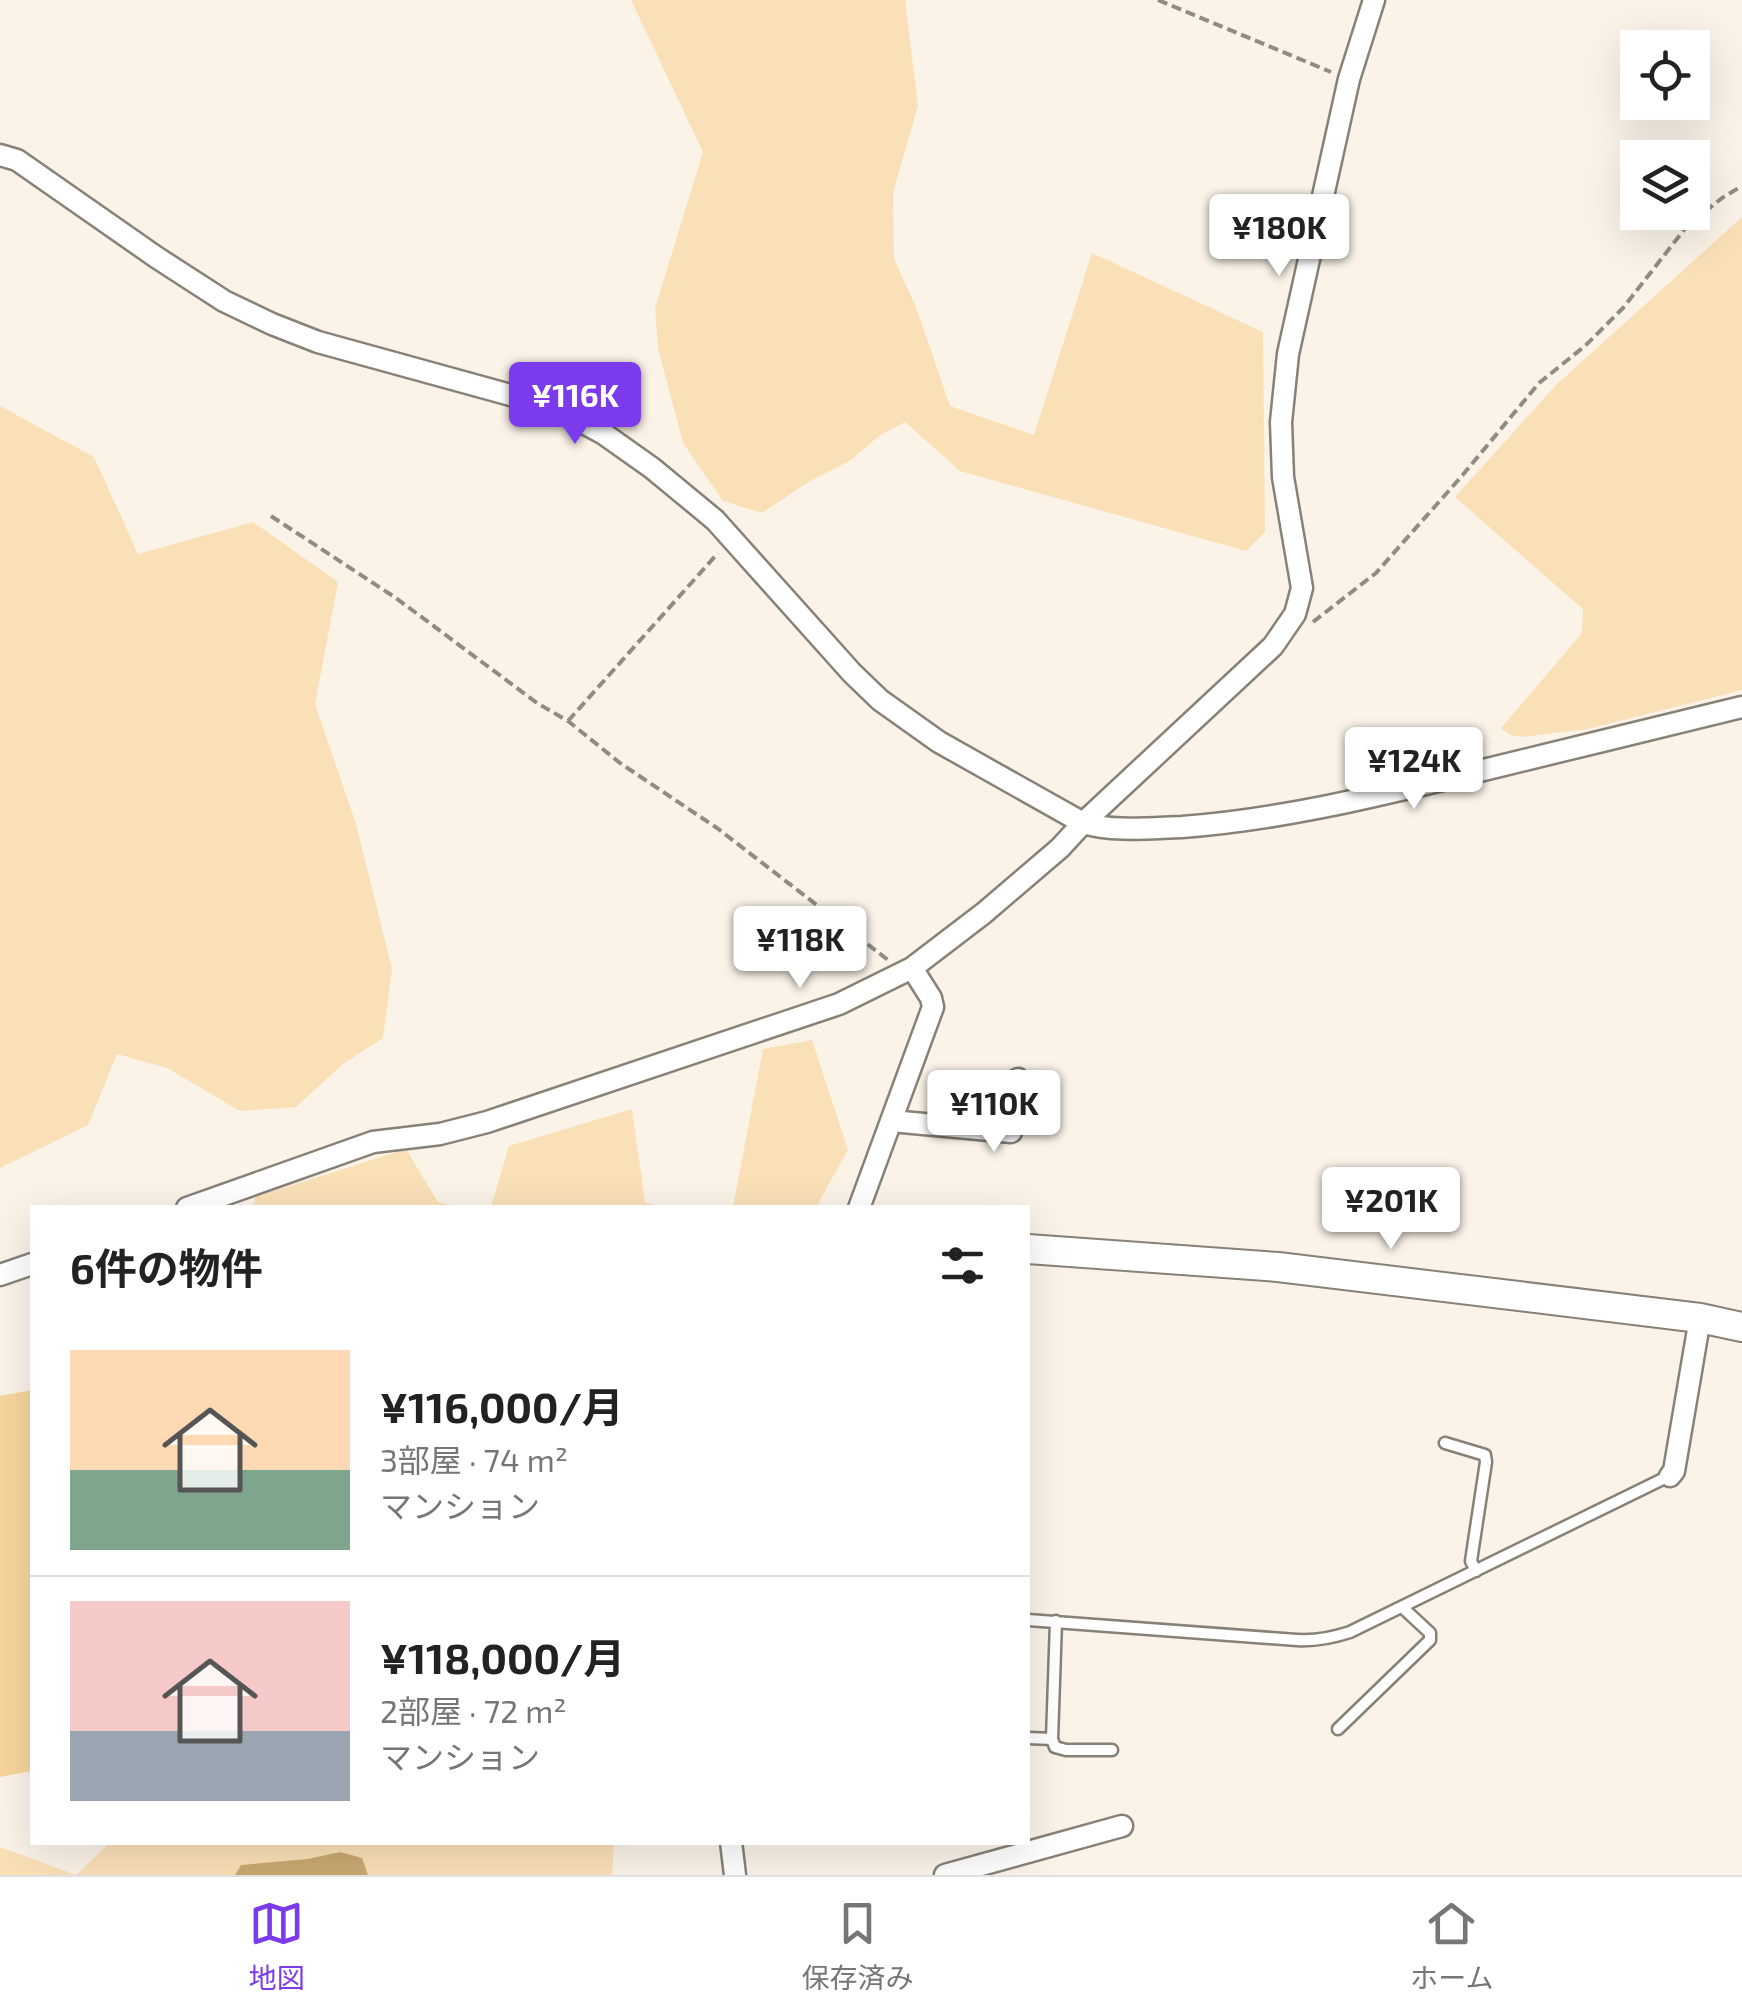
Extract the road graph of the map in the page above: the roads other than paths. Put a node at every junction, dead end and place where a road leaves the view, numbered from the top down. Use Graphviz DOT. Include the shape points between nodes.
graph roads {
  1 [pos="1374,0"];
  2 [pos="0,156"];
  3 [pos="1742,707"];
  4 [pos="1083,823"];
  5 [pos="907,971"];
  6 [pos="1018,1079"];
  7 [pos="891,1122"];
  8 [pos="217,1202"];
  9 [pos="861,1205"];
  10 [pos="1030,1250"];
  11 [pos="30,1265"];
  12 [pos="0,1276"];
  13 [pos="1700,1318"];
  14 [pos="1742,1327"];
  15 [pos="1445,1444"];
  16 [pos="1670,1476"];
  17 [pos="1476,1570"];
  18 [pos="1402,1607"];
  19 [pos="1030,1620"];
  20 [pos="1056,1621"];
  21 [pos="1338,1729"];
  22 [pos="1030,1738"];
  23 [pos="1052,1739"];
  24 [pos="1112,1750"];
  25 [pos="1122,1826"];
  26 [pos="731,1845"];
  27 [pos="735,1875"];
  28 [pos="945,1875"];
  1 -- 4 [label="street" via="1349,79 1288,354 1281,422 1302,588 1295,614 1273,646"];
  2 -- 4 [label="street" via="17,160 224,301 272,324 517,396 616,442 693,500 880,700 939,742"];
  3 -- 4 [label="street" via="1306,810 1154,828"];
  4 -- 5 [label="street" via="1019,884"];
  5 -- 7 [label="street" via="932,1007"];
  5 -- 8 [label="street" via="823,1010 487,1122 373,1142"];
  6 -- 7 [label="street" via="1011,1132"];
  7 -- 9 [label="street"];
  10 -- 13 [label="street" via="1278,1267"];
  11 -- 12 [label="street"];
  13 -- 14 [label="street"];
  13 -- 16 [label="street"];
  15 -- 17 [label="lane" via="1485,1455 1471,1561"];
  16 -- 17 [label="lane"];
  17 -- 18 [label="lane"];
  18 -- 20 [label="lane" via="1316,1640"];
  18 -- 21 [label="lane" via="1430,1640"];
  19 -- 20 [label="lane"];
  20 -- 23 [label="lane"];
  22 -- 23 [label="lane"];
  23 -- 24 [label="lane" via="1066,1750"];
  25 -- 28 [label="street"];
  26 -- 27 [label="street"];
}
